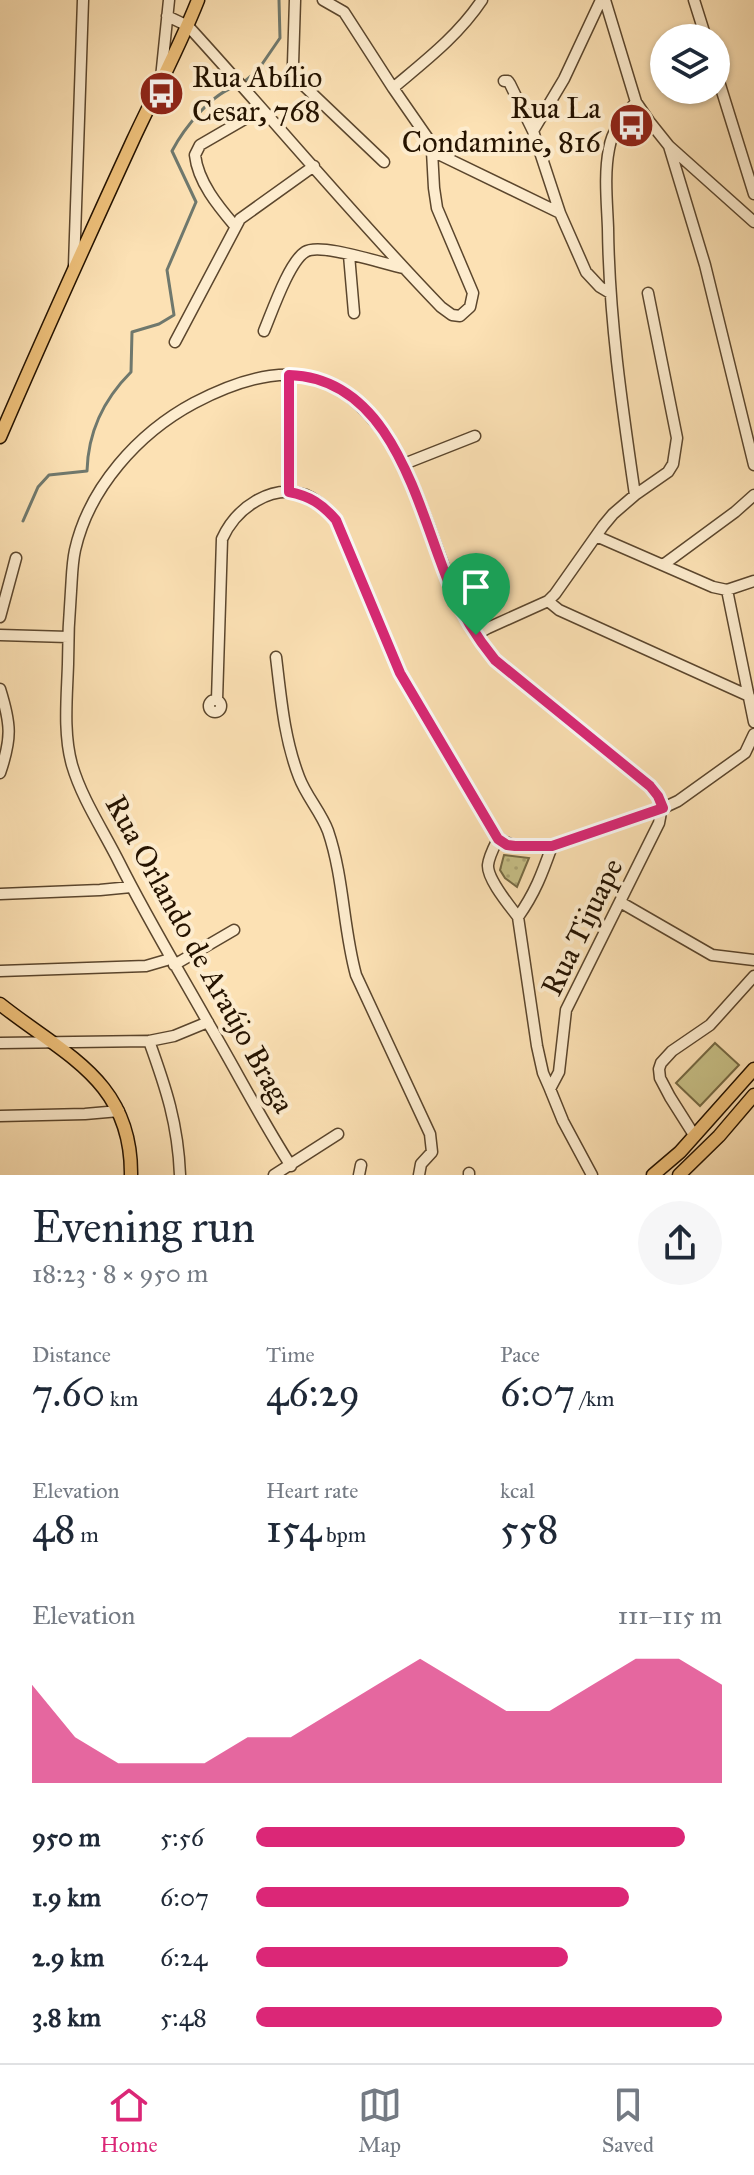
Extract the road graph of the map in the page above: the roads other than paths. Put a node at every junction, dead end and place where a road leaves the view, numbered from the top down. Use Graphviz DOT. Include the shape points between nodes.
graph roads {
  1 [pos="83,0"];
  2 [pos="169,0"];
  3 [pos="198,0"];
  4 [pos="295,0"];
  5 [pos="323,0"];
  6 [pos="352,0"];
  7 [pos="482,0"];
  8 [pos="603,0"];
  9 [pos="694,0"];
  10 [pos="344,12"];
  11 [pos="167,16"];
  12 [pos="702,24"];
  13 [pos="188,26"];
  14 [pos="161,78"];
  15 [pos="504,81"];
  16 [pos="393,88"];
  17 [pos="636,102"];
  18 [pos="726,104"];
  19 [pos="262,109"];
  20 [pos="533,131"];
  21 [pos="669,146"];
  22 [pos="432,151"];
  23 [pos="384,162"];
  24 [pos="314,166"];
  25 [pos="754,194"];
  26 [pos="560,213"];
  27 [pos="754,222"];
  28 [pos="235,226"];
  29 [pos="349,255"];
  30 [pos="404,268"];
  31 [pos="74,269"];
  32 [pos="610,293"];
  33 [pos="648,293"];
  34 [pos="354,313"];
  35 [pos="264,331"];
  36 [pos="175,342"];
  37 [pos="289,375"];
  38 [pos="4,419"];
  39 [pos="475,436"];
  40 [pos="0,437"];
  41 [pos="404,464"];
  42 [pos="754,465"];
  43 [pos="289,492"];
  44 [pos="635,495"];
  45 [pos="754,495"];
  46 [pos="596,536"];
  47 [pos="16,558"];
  48 [pos="663,565"];
  49 [pos="754,581"];
  50 [pos="727,590"];
  51 [pos="548,601"];
  52 [pos="0,617"];
  53 [pos="0,635"];
  54 [pos="476,635"];
  55 [pos="68,637"];
  56 [pos="276,657"];
  57 [pos="0,689"];
  58 [pos="749,696"];
  59 [pos="217,700"];
  60 [pos="754,722"];
  61 [pos="754,734"];
  62 [pos="0,773"];
  63 [pos="663,808"];
  64 [pos="498,839"];
  65 [pos="552,846"];
  66 [pos="131,887"];
  67 [pos="0,894"];
  68 [pos="620,902"];
  69 [pos="518,917"];
  70 [pos="234,930"];
  71 [pos="754,960"];
  72 [pos="172,962"];
  73 [pos="0,971"];
  74 [pos="754,976"];
  75 [pos="0,1004"];
  76 [pos="208,1022"];
  77 [pos="149,1041"];
  78 [pos="52,1042"];
  79 [pos="0,1043"];
  80 [pos="754,1069"];
  81 [pos="550,1089"];
  82 [pos="754,1095"];
  83 [pos="119,1111"];
  84 [pos="0,1116"];
  85 [pos="710,1118"];
  86 [pos="338,1134"];
  87 [pos="694,1135"];
  88 [pos="708,1147"];
  89 [pos="291,1166"];
  90 [pos="131,1175"];
  91 [pos="180,1175"];
  92 [pos="274,1175"];
  93 [pos="419,1175"];
  94 [pos="592,1175"];
  95 [pos="653,1175"];
  96 [pos="679,1175"];
  1 -- 31 [label="street"];
  2 -- 11 [label="street"];
  3 -- 13 [label="main road"];
  4 -- 23 [label="street" via="295,74"];
  5 -- 10 [label="street"];
  6 -- 10 [label="street"];
  7 -- 16 [label="street" via="448,42"];
  8 -- 17 [label="street"];
  8 -- 20 [label="street"];
  9 -- 12 [label="street"];
  10 -- 16 [label="street"];
  11 -- 13 [label="street"];
  11 -- 14 [label="street"];
  13 -- 14 [label="main road"];
  13 -- 19 [label="street"];
  14 -- 31 [label="main road"];
  15 -- 20 [label="street"];
  16 -- 22 [label="street"];
  17 -- 21 [label="street"];
  17 -- 32 [label="street" via="621,119 609,147"];
  18 -- 25 [label="street"];
  19 -- 24 [label="street"];
  19 -- 28 [label="street" via="200,145 195,155 208,189"];
  20 -- 26 [label="street"];
  21 -- 27 [label="street"];
  21 -- 42 [label="street" via="705,265"];
  22 -- 26 [label="street"];
  22 -- 30 [label="street" via="437,208 473,293 470,307 457,317"];
  24 -- 28 [label="street"];
  24 -- 30 [label="street"];
  26 -- 32 [label="street" via="586,272"];
  28 -- 36 [label="street"];
  29 -- 30 [label="street"];
  29 -- 34 [label="street"];
  29 -- 35 [label="street" via="315,249 300,255"];
  31 -- 38 [label="main road"];
  32 -- 44 [label="street"];
  33 -- 44 [label="street" via="677,438 668,472"];
  37 -- 41 [label="street" via="323,380 344,392 374,418"];
  37 -- 43 [label="street"];
  37 -- 55 [label="street" via="256,379 212,394 157,427 123,459 94,504 76,547"];
  38 -- 40 [label="main road"];
  39 -- 41 [label="street"];
  41 -- 54 [label="street" via="451,587"];
  43 -- 59 [label="street" via="246,506 222,539"];
  43 -- 64 [label="street" via="312,499 336,520 400,673"];
  44 -- 46 [label="street"];
  45 -- 48 [label="street"];
  46 -- 48 [label="street"];
  46 -- 51 [label="street"];
  47 -- 52 [label="street"];
  48 -- 50 [label="street"];
  49 -- 50 [label="street"];
  50 -- 58 [label="street"];
  51 -- 54 [label="street"];
  51 -- 58 [label="street"];
  53 -- 55 [label="street"];
  54 -- 63 [label="street" via="495,660 650,786"];
  55 -- 66 [label="street, Rua Orlando de Araújo Braga" via="67,734 72,763"];
  56 -- 93 [label="street" via="291,755 327,828 356,975 430,1134 432,1152"];
  57 -- 62 [label="street" via="10,737"];
  58 -- 60 [label="street"];
  61 -- 63 [label="street" via="745,753"];
  63 -- 65 [label="street"];
  63 -- 68 [label="street, Rua Tijuape"];
  64 -- 65 [label="street" via="507,845"];
  64 -- 69 [label="street" via="488,871"];
  65 -- 69 [label="street" via="540,882"];
  66 -- 67 [label="street"];
  66 -- 72 [label="street, Rua Orlando de Araújo Braga"];
  68 -- 71 [label="street" via="712,955"];
  68 -- 81 [label="street, Rua Tijuape" via="566,1010 559,1072"];
  69 -- 81 [label="street" via="537,1046"];
  70 -- 72 [label="street"];
  72 -- 73 [label="street"];
  72 -- 76 [label="street, Rua Orlando de Araújo Braga"];
  74 -- 87 [label="street" via="710,1025 661,1063 660,1078"];
  75 -- 78 [label="main road"];
  76 -- 77 [label="street"];
  76 -- 89 [label="street, Rua Orlando de Araújo Braga"];
  77 -- 78 [label="street"];
  77 -- 91 [label="street" via="176,1127"];
  78 -- 79 [label="street"];
  78 -- 83 [label="main road" via="100,1083"];
  80 -- 85 [label="main road"];
  81 -- 94 [label="street"];
  82 -- 88 [label="main road"];
  83 -- 84 [label="street"];
  83 -- 90 [label="main road" via="129,1140"];
  85 -- 87 [label="main road"];
  85 -- 88 [label="main road" via="700,1135"];
  86 -- 89 [label="street"];
  87 -- 95 [label="main road"];
  88 -- 96 [label="main road"];
  89 -- 92 [label="street"];
}
